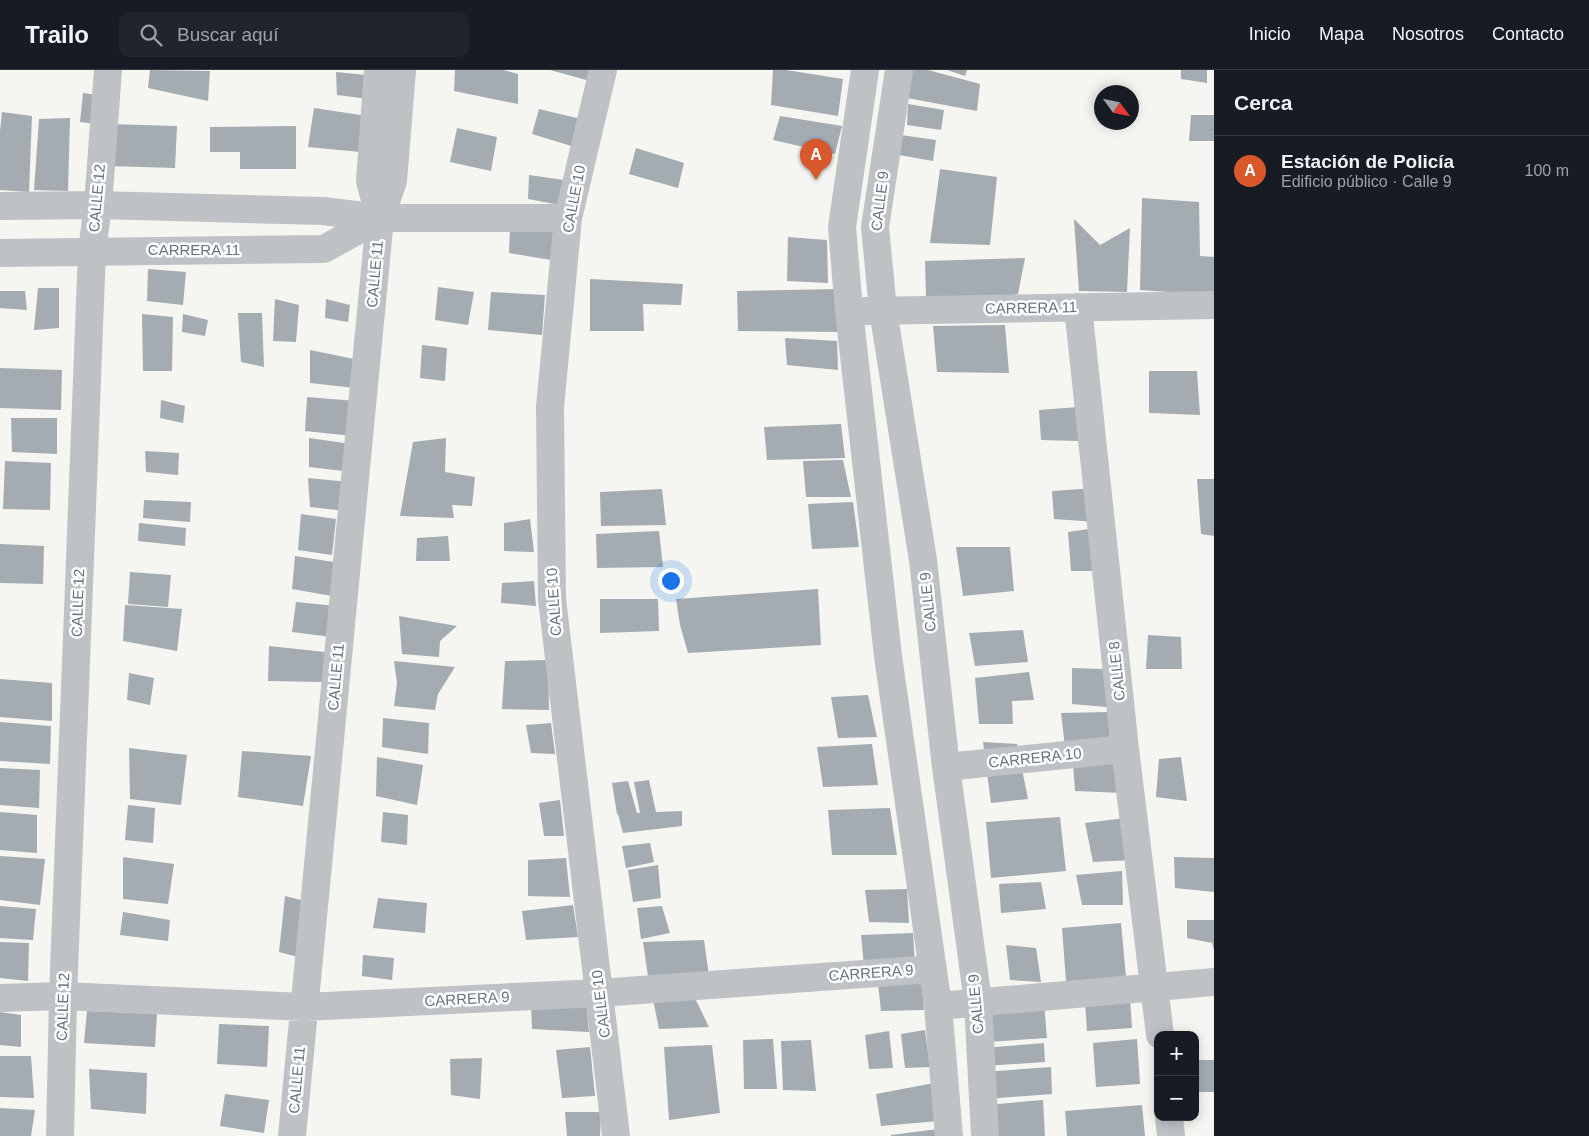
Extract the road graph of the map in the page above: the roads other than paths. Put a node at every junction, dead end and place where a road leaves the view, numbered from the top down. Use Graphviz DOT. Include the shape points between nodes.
graph roads {
  1 [pos="108,70"];
  2 [pos="378,70"];
  3 [pos="402,70"];
  4 [pos="604,70"];
  5 [pos="865,70"];
  6 [pos="899,70"];
  7 [pos="98,205"];
  8 [pos="0,206"];
  9 [pos="380,218"];
  10 [pos="568,218"];
  11 [pos="92,251"];
  12 [pos="0,253"];
  13 [pos="1214,305"];
  14 [pos="1078,307"];
  15 [pos="883,310"];
  16 [pos="849,311"];
  17 [pos="1125,749"];
  18 [pos="946,767"];
  19 [pos="933,968"];
  20 [pos="1214,982"];
  21 [pos="1155,987"];
  22 [pos="600,993"];
  23 [pos="63,996"];
  24 [pos="0,998"];
  25 [pos="978,1002"];
  26 [pos="938,1006"];
  27 [pos="304,1007"];
  28 [pos="1160,1031"];
  29 [pos="1169,1121"];
  30 [pos="60,1136"];
  31 [pos="292,1136"];
  32 [pos="616,1136"];
  33 [pos="949,1136"];
  34 [pos="985,1136"];
  35 [pos="1171,1136"];
  1 -- 7 [label="street, CALLE 12"];
  2 -- 9 [label="street, CALLE 11" via="370,181"];
  3 -- 9 [label="street, CALLE 11" via="393,181"];
  4 -- 10 [label="street, CALLE 10"];
  5 -- 16 [label="street" via="842,227"];
  6 -- 15 [label="street, CALLE 9" via="875,227"];
  7 -- 8 [label="street, CARRERA 11"];
  7 -- 9 [label="street, CARRERA 11" via="323,210"];
  7 -- 11 [label="street, CALLE 12"];
  9 -- 10 [label="street, CARRERA 11"];
  9 -- 11 [label="street, CARRERA 11" via="324,249"];
  9 -- 27 [label="street, CALLE 11"];
  10 -- 22 [label="street, CALLE 10" via="550,407 552,599"];
  11 -- 12 [label="street, CARRERA 11"];
  11 -- 23 [label="street, CALLE 12"];
  13 -- 14 [label="street, CARRERA 11"];
  14 -- 15 [label="street, CARRERA 11"];
  14 -- 17 [label="street, CALLE 8"];
  15 -- 16 [label="street, CARRERA 11"];
  15 -- 18 [label="street, CALLE 9" via="923,560"];
  16 -- 19 [label="street" via="888,656"];
  17 -- 18 [label="street, CARRERA 10"];
  17 -- 21 [label="street, CALLE 8"];
  18 -- 25 [label="street, CALLE 9"];
  19 -- 22 [label="street, CARRERA 9"];
  19 -- 26 [label="street"];
  20 -- 21 [label="street"];
  21 -- 25 [label="street"];
  21 -- 28 [label="street, CALLE 8"];
  22 -- 27 [label="street, CARRERA 9"];
  22 -- 32 [label="street, CALLE 10"];
  23 -- 24 [label="street, CARRERA 9"];
  23 -- 27 [label="street, CARRERA 9"];
  23 -- 30 [label="street, CALLE 12"];
  25 -- 26 [label="street"];
  25 -- 34 [label="street, CALLE 9"];
  26 -- 33 [label="street"];
  27 -- 31 [label="street, CALLE 11"];
  29 -- 35 [label="street"];
}
